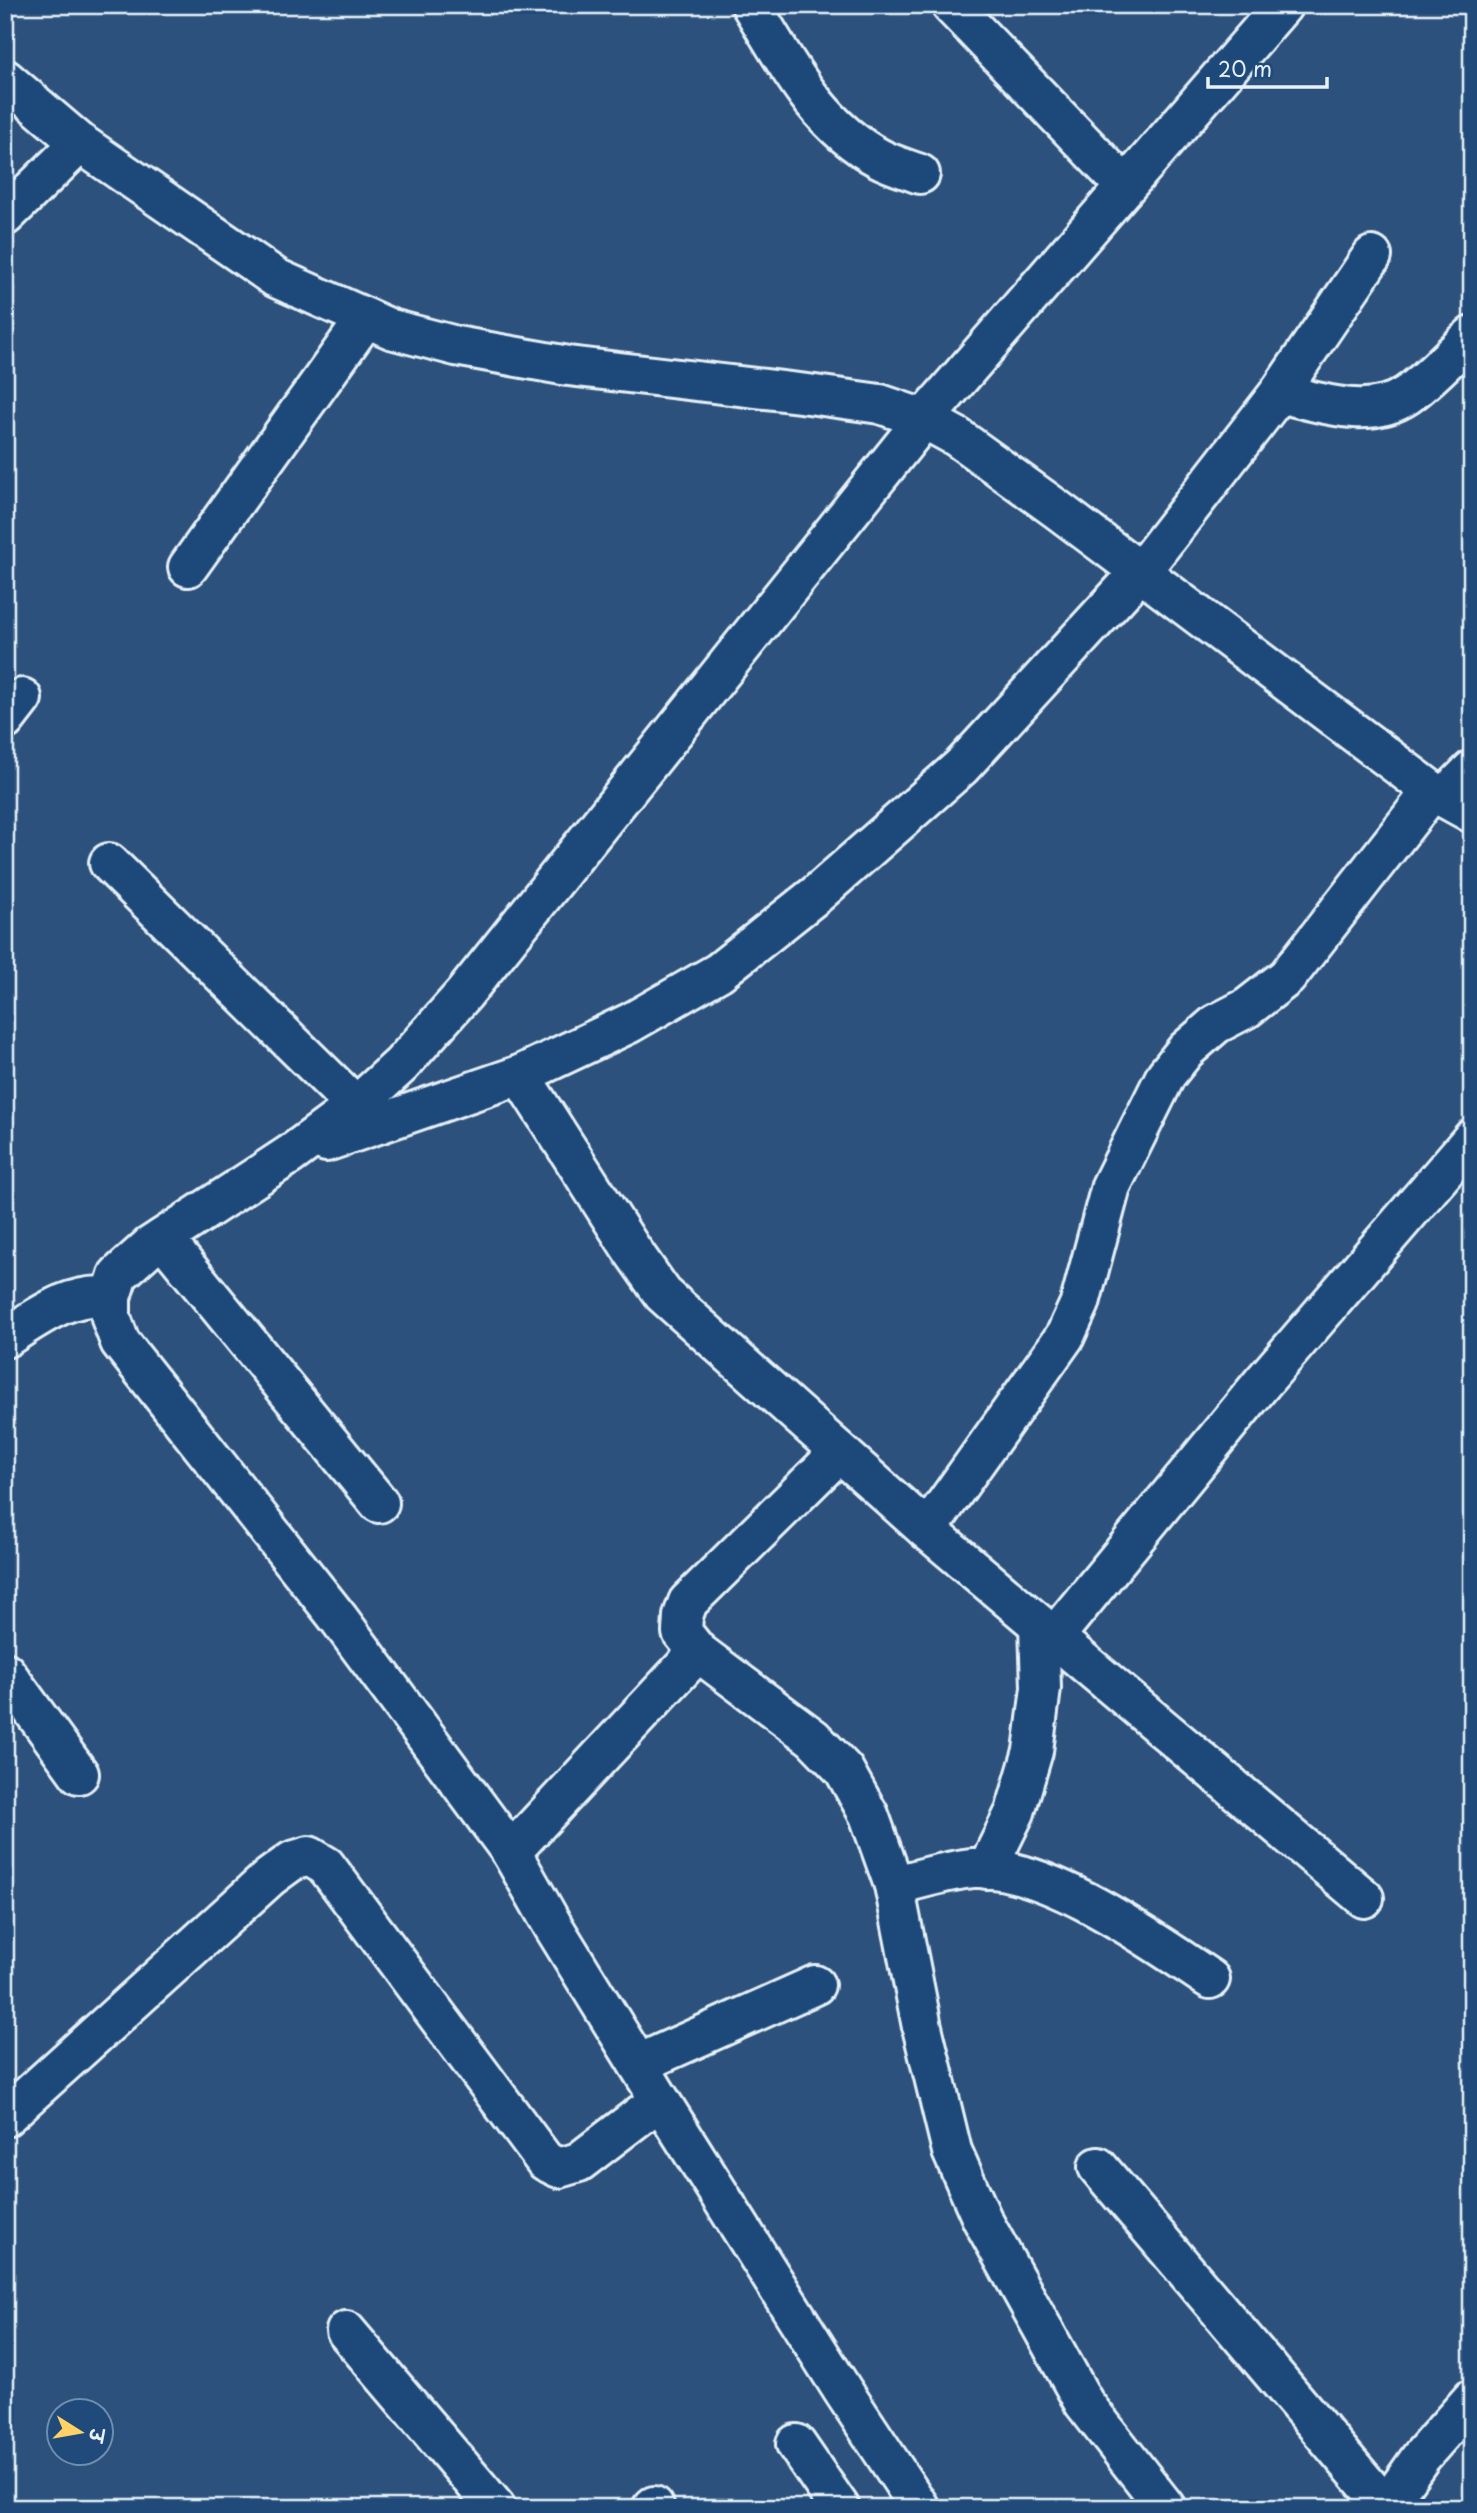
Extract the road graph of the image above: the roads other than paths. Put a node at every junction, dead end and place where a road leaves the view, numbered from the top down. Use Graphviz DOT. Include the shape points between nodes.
graph roads {
  1 [pos="751,5"];
  2 [pos="951,5"];
  3 [pos="1283,5"];
  4 [pos="5,79"];
  5 [pos="79,143"];
  6 [pos="920,174"];
  7 [pos="1125,186"];
  8 [pos="5,216"];
  9 [pos="1373,256"];
  10 [pos="366,318"];
  11 [pos="1472,336"];
  12 [pos="1279,393"];
  13 [pos="924,419"];
  14 [pos="188,568"];
  15 [pos="1141,571"];
  16 [pos="1472,770"];
  17 [pos="1449,800"];
  18 [pos="109,863"];
  19 [pos="520,1075"];
  20 [pos="356,1107"];
  21 [pos="1472,1139"];
  22 [pos="291,1154"];
  23 [pos="163,1238"];
  24 [pos="81,1301"];
  25 [pos="6,1336"];
  26 [pos="839,1453"];
  27 [pos="379,1503"];
  28 [pos="928,1530"];
  29 [pos="1046,1631"];
  30 [pos="698,1652"];
  31 [pos="5,1671"];
  32 [pos="79,1774"];
  33 [pos="511,1852"];
  34 [pos="987,1869"];
  35 [pos="894,1885"];
  36 [pos="1364,1898"];
  37 [pos="1210,1979"];
  38 [pos="815,1984"];
  39 [pos="638,2064"];
  40 [pos="660,2100"];
  41 [pos="5,2116"];
  42 [pos="1098,2167"];
  43 [pos="346,2332"];
  44 [pos="1472,2399"];
  45 [pos="796,2445"];
  46 [pos="496,2508"];
  47 [pos="839,2508"];
  48 [pos="920,2508"];
  49 [pos="1166,2508"];
  50 [pos="1385,2508"];
  1 -- 6 [label="street" via="812,103 879,158"];
  2 -- 7 [label="street"];
  3 -- 7 [label="street"];
  4 -- 5 [label="street"];
  5 -- 8 [label="street"];
  5 -- 10 [label="street" via="276,278"];
  7 -- 13 [label="street"];
  9 -- 12 [label="street"];
  10 -- 13 [label="street" via="456,346 568,366 880,404"];
  10 -- 14 [label="street"];
  11 -- 12 [label="street" via="1406,396 1374,408 1347,408"];
  12 -- 15 [label="street"];
  13 -- 15 [label="street" via="957,437"];
  13 -- 20 [label="street" via="464,994 401,1065"];
  15 -- 17 [label="street"];
  15 -- 19 [label="street" via="961,767 817,894 719,972 630,1023"];
  16 -- 17 [label="street"];
  17 -- 28 [label="street" via="1287,977 1247,1008 1216,1024 1166,1075 1111,1186 1080,1303 1065,1336"];
  18 -- 20 [label="street"];
  19 -- 22 [label="street"];
  19 -- 26 [label="street" via="663,1294"];
  20 -- 22 [label="street"];
  21 -- 29 [label="street"];
  22 -- 23 [label="street"];
  23 -- 24 [label="street"];
  23 -- 27 [label="street"];
  24 -- 25 [label="street"];
  24 -- 33 [label="street" via="111,1318 120,1342 339,1619"];
  26 -- 28 [label="street"];
  26 -- 30 [label="street" via="688,1602 682,1632"];
  28 -- 29 [label="street"];
  29 -- 34 [label="street" via="1033,1751 1015,1812"];
  29 -- 36 [label="street"];
  30 -- 33 [label="street"];
  30 -- 35 [label="street" via="813,1738 845,1770 869,1815"];
  31 -- 32 [label="street"];
  33 -- 39 [label="street"];
  34 -- 35 [label="street" via="972,1868"];
  34 -- 37 [label="street" via="1052,1885"];
  35 -- 49 [label="street" via="953,2151 982,2220 1084,2403"];
  38 -- 39 [label="street"];
  39 -- 40 [label="street"];
  40 -- 41 [label="street" via="579,2162 559,2168 545,2161 326,1866 309,1856 292,1861 270,1877"];
  40 -- 48 [label="street"];
  42 -- 50 [label="street"];
  43 -- 46 [label="street"];
  44 -- 50 [label="street"];
  45 -- 47 [label="street"];
}
